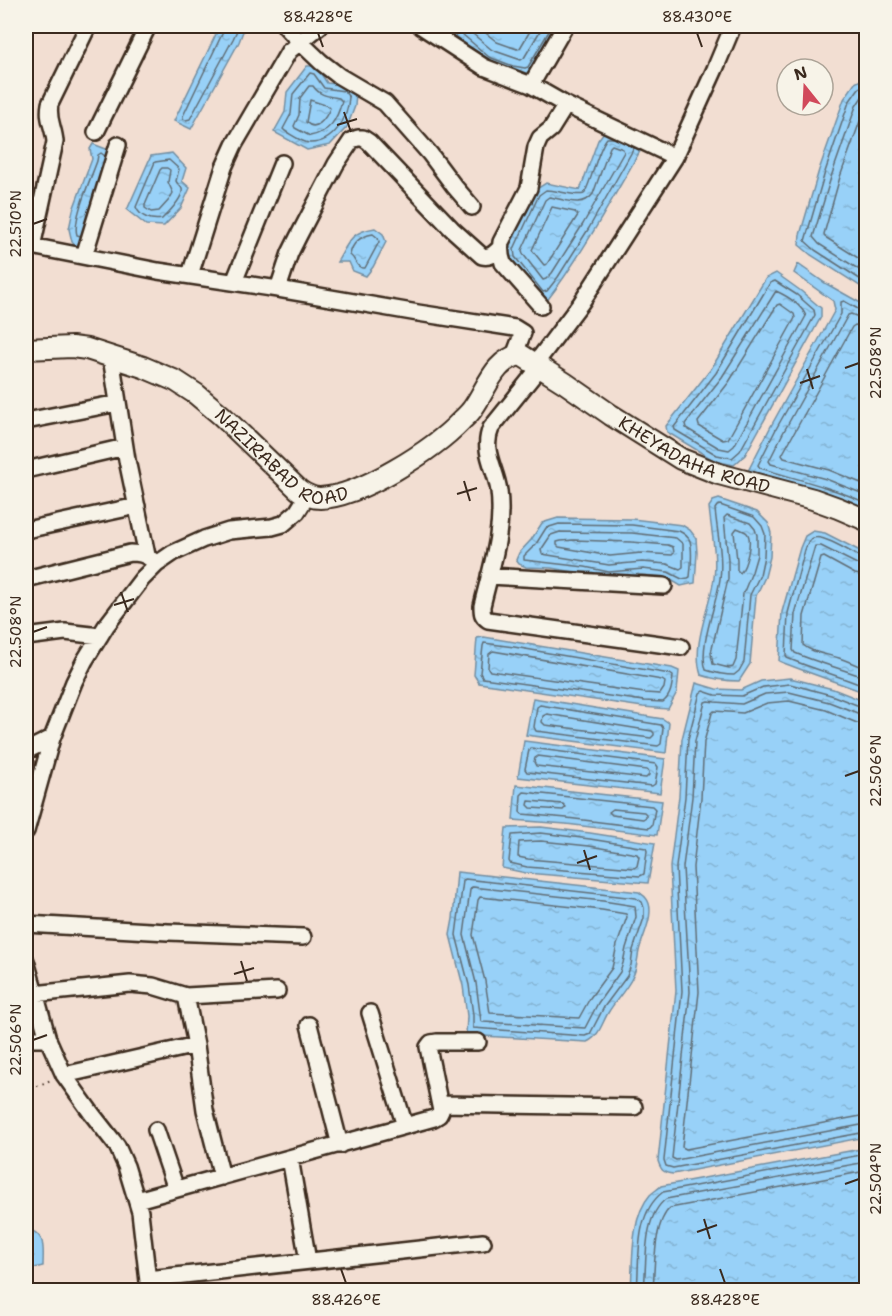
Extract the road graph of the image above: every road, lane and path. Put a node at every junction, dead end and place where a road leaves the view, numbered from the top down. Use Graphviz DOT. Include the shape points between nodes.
graph roads {
  1 [pos="88,26"];
  2 [pos="148,26"];
  3 [pos="285,26"];
  4 [pos="320,26"];
  5 [pos="421,26"];
  6 [pos="565,26"];
  7 [pos="733,26"];
  8 [pos="299,41"];
  9 [pos="531,86"];
  10 [pos="566,105"];
  11 [pos="96,132"];
  12 [pos="118,145"];
  13 [pos="675,157"];
  14 [pos="282,163"];
  15 [pos="471,207"];
  16 [pos="29,246"];
  17 [pos="500,248"];
  18 [pos="84,256"];
  19 [pos="190,275"];
  20 [pos="234,282"];
  21 [pos="278,289"];
  22 [pos="541,306"];
  23 [pos="26,349"];
  24 [pos="111,357"];
  25 [pos="528,360"];
  26 [pos="118,403"];
  27 [pos="26,421"];
  28 [pos="125,447"];
  29 [pos="26,470"];
  30 [pos="137,506"];
  31 [pos="298,510"];
  32 [pos="867,520"];
  33 [pos="26,530"];
  34 [pos="152,560"];
  35 [pos="489,576"];
  36 [pos="26,579"];
  37 [pos="664,586"];
  38 [pos="100,636"];
  39 [pos="26,638"];
  40 [pos="681,647"];
  41 [pos="52,738"];
  42 [pos="26,751"];
  43 [pos="26,831"];
  44 [pos="26,924"];
  45 [pos="303,937"];
  46 [pos="26,961"];
  47 [pos="277,991"];
  48 [pos="34,994"];
  49 [pos="186,996"];
  50 [pos="370,1013"];
  51 [pos="309,1025"];
  52 [pos="26,1039"];
  53 [pos="48,1039"];
  54 [pos="478,1042"];
  55 [pos="196,1045"];
  56 [pos="64,1075"];
  57 [pos="44,1083"];
  58 [pos="26,1091"];
  59 [pos="440,1104"];
  60 [pos="634,1107"];
  61 [pos="405,1126"];
  62 [pos="156,1130"];
  63 [pos="340,1145"];
  64 [pos="290,1158"];
  65 [pos="222,1177"];
  66 [pos="176,1189"];
  67 [pos="137,1200"];
  68 [pos="483,1242"];
  69 [pos="308,1261"];
  70 [pos="148,1285"];
  1 -- 16 [label="street" via="50,104 48,114 55,142"];
  2 -- 11 [label="street"];
  3 -- 8 [label="street"];
  4 -- 8 [label="street"];
  5 -- 9 [label="street" via="484,67"];
  6 -- 9 [label="street"];
  7 -- 13 [label="street"];
  8 -- 15 [label="street" via="339,76 385,103"];
  8 -- 19 [label="street" via="282,61 234,145"];
  9 -- 10 [label="street"];
  10 -- 13 [label="street"];
  10 -- 17 [label="street" via="551,129 540,138 529,188"];
  12 -- 18 [label="street"];
  13 -- 25 [label="street" via="581,303"];
  14 -- 20 [label="street"];
  16 -- 18 [label="street"];
  17 -- 21 [label="street" via="488,257 482,256 369,142 358,138 352,140 336,164 312,208"];
  17 -- 22 [label="street" via="503,263"];
  18 -- 19 [label="street"];
  19 -- 20 [label="street"];
  20 -- 21 [label="street"];
  21 -- 25 [label="street" via="515,328 523,333"];
  23 -- 24 [label="main road, NAZIRABAD ROAD" via="72,347"];
  24 -- 26 [label="street"];
  24 -- 31 [label="main road, NAZIRABAD ROAD" via="176,381 196,394 284,477"];
  25 -- 31 [label="main road, NAZIRABAD ROAD" via="508,358 458,424 418,454 356,489 320,498"];
  25 -- 32 [label="main road, KHEYADAHA ROAD" via="681,459 718,474 813,499"];
  25 -- 35 [label="street" via="488,436 500,513 499,538"];
  26 -- 27 [label="street"];
  26 -- 28 [label="street"];
  28 -- 29 [label="street"];
  28 -- 30 [label="street"];
  30 -- 33 [label="street"];
  30 -- 34 [label="street"];
  31 -- 34 [label="street" via="283,524 230,531"];
  34 -- 36 [label="street" via="130,553"];
  34 -- 38 [label="street"];
  35 -- 37 [label="street"];
  35 -- 40 [label="street" via="482,606 488,620"];
  38 -- 39 [label="street" via="65,632"];
  38 -- 41 [label="street" via="74,682"];
  41 -- 42 [label="street"];
  41 -- 43 [label="street"];
  44 -- 45 [label="street"];
  46 -- 48 [label="street"];
  47 -- 49 [label="street"];
  48 -- 49 [label="street" via="140,984"];
  48 -- 53 [label="street"];
  49 -- 55 [label="street"];
  50 -- 61 [label="street"];
  51 -- 63 [label="street"];
  52 -- 53 [label="street"];
  53 -- 56 [label="street"];
  54 -- 59 [label="street" via="437,1042 428,1047"];
  55 -- 56 [label="street"];
  55 -- 65 [label="street" via="207,1123"];
  56 -- 67 [label="street" via="117,1146"];
  57 -- 58 [label="path"];
  59 -- 60 [label="street"];
  59 -- 61 [label="street" via="439,1115"];
  61 -- 63 [label="street"];
  62 -- 66 [label="street"];
  63 -- 64 [label="street"];
  64 -- 65 [label="street"];
  64 -- 69 [label="street"];
  65 -- 66 [label="street"];
  66 -- 67 [label="street"];
  67 -- 70 [label="street"];
  68 -- 69 [label="street"];
  69 -- 70 [label="street"];
}
